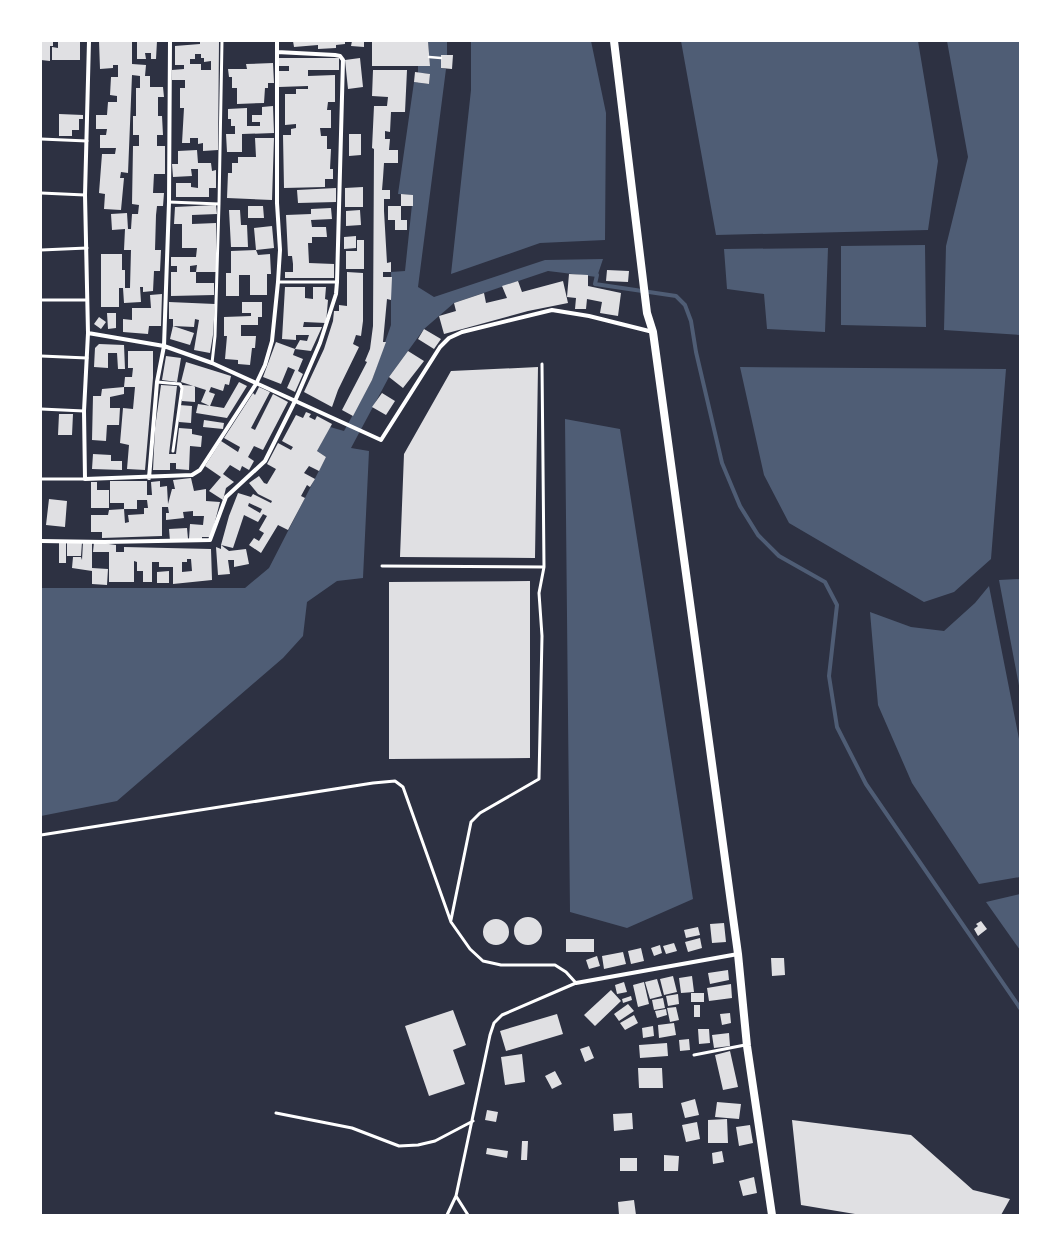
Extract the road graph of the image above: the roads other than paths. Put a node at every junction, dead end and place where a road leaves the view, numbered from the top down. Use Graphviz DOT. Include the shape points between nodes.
graph roads {
  1 [pos="89,41"];
  2 [pos="170,41"];
  3 [pos="222,41"];
  4 [pos="277,41"];
  5 [pos="614,41"];
  6 [pos="277,52"];
  7 [pos="41,139"];
  8 [pos="87,141"];
  9 [pos="41,193"];
  10 [pos="85,195"];
  11 [pos="169,202"];
  12 [pos="219,204"];
  13 [pos="87,248"];
  14 [pos="41,250"];
  15 [pos="278,282"];
  16 [pos="337,282"];
  17 [pos="41,300"];
  18 [pos="87,300"];
  19 [pos="653,332"];
  20 [pos="88,334"];
  21 [pos="164,346"];
  22 [pos="41,356"];
  23 [pos="87,358"];
  24 [pos="212,363"];
  25 [pos="542,364"];
  26 [pos="157,382"];
  27 [pos="256,384"];
  28 [pos="295,401"];
  29 [pos="41,409"];
  30 [pos="84,411"];
  31 [pos="173,450"];
  32 [pos="148,478"];
  33 [pos="41,479"];
  34 [pos="85,479"];
  35 [pos="41,541"];
  36 [pos="382,566"];
  37 [pos="544,567"];
  38 [pos="41,836"];
  39 [pos="451,922"];
  40 [pos="738,954"];
  41 [pos="576,983"];
  42 [pos="747,1045"];
  43 [pos="694,1056"];
  44 [pos="276,1113"];
  45 [pos="473,1121"];
  46 [pos="456,1196"];
  47 [pos="447,1215"];
  48 [pos="468,1215"];
  49 [pos="772,1215"];
  1 -- 8 [label="street"];
  2 -- 11 [label="street"];
  3 -- 12 [label="lane"];
  4 -- 6 [label="street"];
  5 -- 19 [label="main road" via="647,313"];
  6 -- 15 [label="street" via="280,250"];
  6 -- 16 [label="street" via="335,55 343,60"];
  7 -- 8 [label="lane"];
  8 -- 10 [label="street"];
  9 -- 10 [label="lane"];
  10 -- 13 [label="street"];
  11 -- 12 [label="lane"];
  11 -- 21 [label="street"];
  12 -- 24 [label="lane"];
  13 -- 14 [label="lane"];
  13 -- 18 [label="street"];
  15 -- 16 [label="lane"];
  15 -- 27 [label="street" via="272,342"];
  16 -- 28 [label="street" via="320,343"];
  17 -- 18 [label="lane"];
  18 -- 20 [label="street"];
  19 -- 28 [label="street" via="589,316 552,310 462,332 449,338 440,347 381,440"];
  19 -- 40 [label="main road"];
  20 -- 21 [label="street"];
  20 -- 23 [label="street"];
  21 -- 24 [label="street"];
  21 -- 26 [label="street"];
  22 -- 23 [label="lane"];
  23 -- 30 [label="street"];
  24 -- 27 [label="street"];
  25 -- 37 [label="lane"];
  26 -- 31 [label="lane" via="176,383 182,388"];
  26 -- 32 [label="street"];
  27 -- 28 [label="street"];
  27 -- 32 [label="street" via="200,470 192,475"];
  28 -- 35 [label="street" via="264,461 226,497 210,540"];
  29 -- 30 [label="lane"];
  30 -- 34 [label="street"];
  32 -- 34 [label="street"];
  33 -- 34 [label="lane"];
  36 -- 37 [label="lane"];
  37 -- 39 [label="lane" via="539,593 542,636 539,779 480,813 471,822"];
  38 -- 39 [label="lane" via="395,781 403,787"];
  39 -- 41 [label="lane" via="470,949 483,961 501,965 555,965"];
  40 -- 41 [label="street"];
  40 -- 42 [label="main road"];
  41 -- 45 [label="lane" via="502,1015 494,1023"];
  42 -- 43 [label="lane"];
  42 -- 49 [label="main road"];
  44 -- 45 [label="lane" via="352,1128 399,1146 435,1141"];
  45 -- 46 [label="lane"];
  46 -- 47 [label="lane"];
  46 -- 48 [label="lane"];
}
